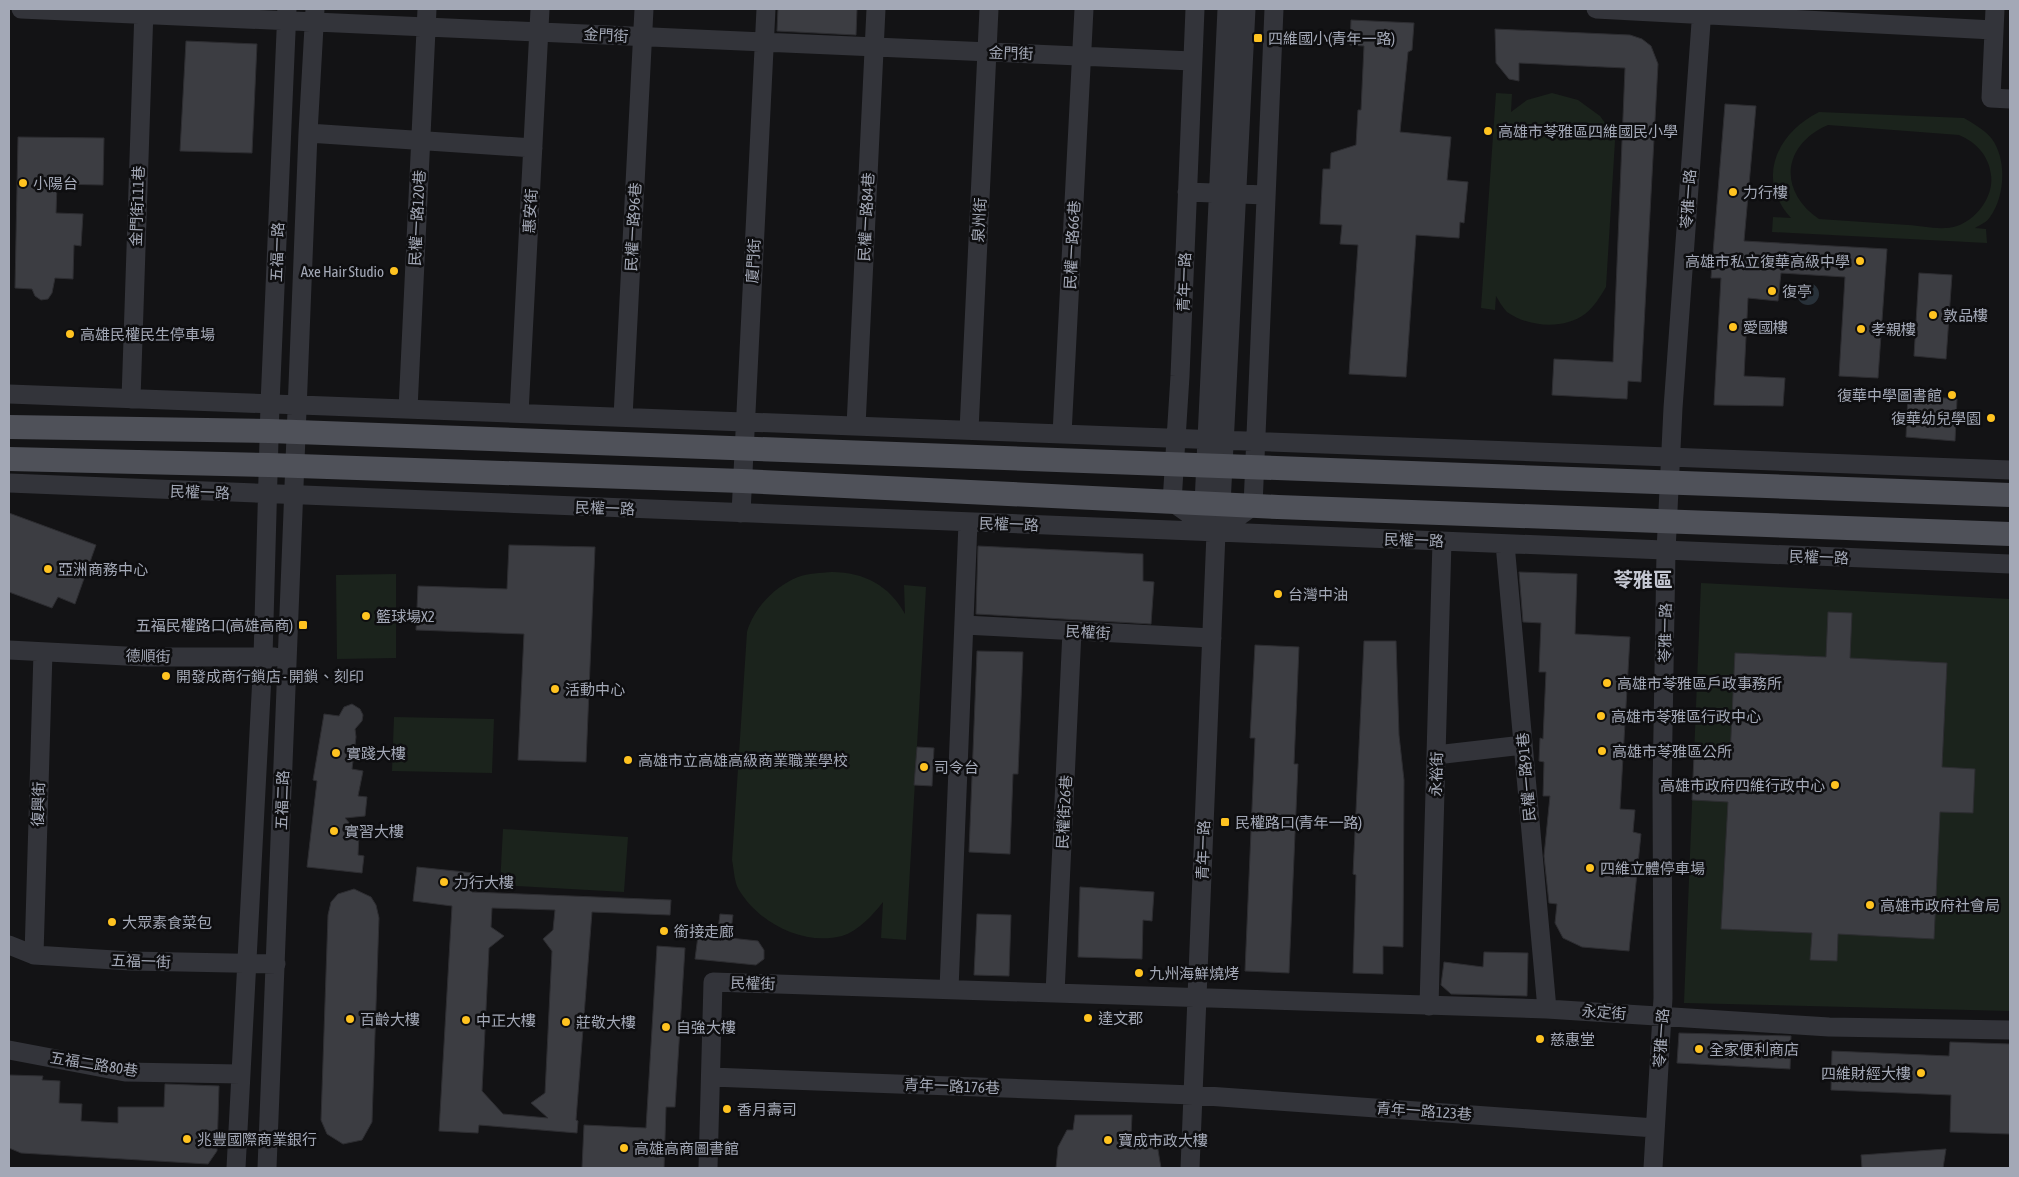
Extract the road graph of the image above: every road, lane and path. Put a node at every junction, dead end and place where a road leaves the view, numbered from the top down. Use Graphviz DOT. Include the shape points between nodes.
graph roads {
  1 [pos="21,9"];
  2 [pos="540,9"];
  3 [pos="644,9"];
  4 [pos="766,9"];
  5 [pos="876,9"];
  6 [pos="989,9"];
  7 [pos="1084,9"];
  8 [pos="1195,9"];
  9 [pos="1227,9"];
  10 [pos="1246,9"];
  11 [pos="1274,9"];
  12 [pos="1596,9"];
  13 [pos="1995,9"];
  14 [pos="1702,11"];
  15 [pos="144,12"];
  16 [pos="287,15"];
  17 [pos="315,15"];
  18 [pos="1814,15"];
  19 [pos="1916,17"];
  20 [pos="427,18"];
  21 [pos="1993,30"];
  22 [pos="539,32"];
  23 [pos="643,37"];
  24 [pos="764,42"];
  25 [pos="874,47"];
  26 [pos="987,52"];
  27 [pos="1081,56"];
  28 [pos="1192,61"];
  29 [pos="2010,99"];
  30 [pos="308,134"];
  31 [pos="421,140"];
  32 [pos="533,148"];
  33 [pos="1187,192"];
  34 [pos="1218,193"];
  35 [pos="1237,194"];
  36 [pos="1266,195"];
  37 [pos="9,394"];
  38 [pos="131,399"];
  39 [pos="270,404"];
  40 [pos="298,405"];
  41 [pos="408,409"];
  42 [pos="519,413"];
  43 [pos="623,417"];
  44 [pos="745,422"];
  45 [pos="856,426"];
  46 [pos="9,427"];
  47 [pos="968,430"];
  48 [pos="269,431"];
  49 [pos="298,432"];
  50 [pos="1062,434"];
  51 [pos="1175,438"];
  52 [pos="1216,440"];
  53 [pos="1256,441"];
  54 [pos="744,450"];
  55 [pos="1670,456"];
  56 [pos="9,459"];
  57 [pos="269,464"];
  58 [pos="1174,464"];
  59 [pos="296,466"];
  60 [pos="1214,466"];
  61 [pos="1254,468"];
  62 [pos="2010,470"];
  63 [pos="742,481"];
  64 [pos="1670,482"];
  65 [pos="9,483"];
  66 [pos="268,494"];
  67 [pos="295,495"];
  68 [pos="2010,495"];
  69 [pos="1172,502"];
  70 [pos="1212,504"];
  71 [pos="1253,506"];
  72 [pos="741,513"];
  73 [pos="968,522"];
  74 [pos="1668,523"];
  75 [pos="1216,533"];
  76 [pos="2010,534"];
  77 [pos="1442,542"];
  78 [pos="1506,544"];
  79 [pos="1666,551"];
  80 [pos="2010,564"];
  81 [pos="964,625"];
  82 [pos="1072,631"];
  83 [pos="1212,638"];
  84 [pos="9,650"];
  85 [pos="42,652"];
  86 [pos="263,657"];
  87 [pos="288,657"];
  88 [pos="1523,745"];
  89 [pos="1436,755"];
  90 [pos="9,945"];
  91 [pos="34,956"];
  92 [pos="246,963"];
  93 [pos="276,964"];
  94 [pos="949,989"];
  95 [pos="1055,993"];
  96 [pos="1197,998"];
  97 [pos="1430,1006"];
  98 [pos="1547,1009"];
  99 [pos="1662,1017"];
  100 [pos="2010,1030"];
  101 [pos="9,1050"];
  102 [pos="240,1074"];
  103 [pos="711,1077"];
  104 [pos="1193,1095"];
  105 [pos="1655,1128"];
  106 [pos="236,1168"];
  107 [pos="267,1168"];
  108 [pos="708,1168"];
  109 [pos="1190,1168"];
  110 [pos="1654,1168"];
  1 -- 15 [label="street, 金門街"];
  2 -- 22 [label="street, 惠安街"];
  3 -- 23 [label="street, 民權一路96巷"];
  4 -- 24 [label="street, 廈門街"];
  5 -- 25 [label="street, 民權一路84巷"];
  6 -- 26 [label="street, 泉州街"];
  7 -- 27 [label="street, 民權一路66巷"];
  8 -- 28 [label="street, 青年一路"];
  9 -- 34 [label="street, 青年一路"];
  10 -- 35 [label="street, 青年一路"];
  11 -- 36 [label="street"];
  12 -- 14 [label="street"];
  13 -- 21 [label="street"];
  14 -- 18 [label="street"];
  14 -- 55 [label="street, 苓雅一路"];
  15 -- 16 [label="street, 金門街"];
  15 -- 38 [label="street, 金門街111巷"];
  16 -- 17 [label="street, 金門街"];
  16 -- 39 [label="street, 五福一路"];
  17 -- 20 [label="street, 金門街"];
  17 -- 30 [label="street, 五福一路"];
  18 -- 19 [label="street"];
  19 -- 21 [label="street"];
  20 -- 22 [label="street, 金門街"];
  20 -- 31 [label="street, 民權一路120巷"];
  21 -- 29 [label="street" via="1991,98"];
  22 -- 23 [label="street, 金門街"];
  22 -- 32 [label="street, 惠安街"];
  23 -- 24 [label="street, 金門街"];
  23 -- 43 [label="street, 民權一路96巷"];
  24 -- 25 [label="street, 金門街"];
  24 -- 44 [label="street, 廈門街"];
  25 -- 26 [label="street, 金門街"];
  25 -- 45 [label="street, 民權一路84巷"];
  26 -- 27 [label="street, 金門街"];
  26 -- 47 [label="street, 泉州街"];
  27 -- 28 [label="street, 金門街"];
  27 -- 50 [label="street, 民權一路66巷"];
  28 -- 33 [label="street, 青年一路"];
  30 -- 31 [label="street"];
  30 -- 40 [label="street, 五福一路"];
  31 -- 32 [label="street"];
  31 -- 41 [label="street, 民權一路120巷"];
  32 -- 42 [label="street, 惠安街"];
  33 -- 34 [label="street"];
  33 -- 51 [label="street, 青年一路"];
  34 -- 35 [label="street"];
  34 -- 52 [label="street, 青年一路"];
  35 -- 36 [label="street"];
  35 -- 52 [label="street, 青年一路"];
  36 -- 53 [label="street"];
  37 -- 38 [label="street"];
  38 -- 39 [label="street"];
  39 -- 40 [label="street"];
  39 -- 48 [label="street, 五福一路"];
  40 -- 41 [label="street"];
  40 -- 49 [label="street, 五福一路"];
  41 -- 42 [label="street"];
  42 -- 43 [label="street"];
  43 -- 44 [label="street"];
  44 -- 45 [label="street"];
  44 -- 54 [label="street, 廈門街"];
  45 -- 47 [label="street"];
  46 -- 48 [label="main road"];
  47 -- 50 [label="street"];
  48 -- 49 [label="main road"];
  48 -- 57 [label="street, 五福一路"];
  49 -- 54 [label="main road"];
  49 -- 59 [label="street, 五福二路"];
  50 -- 51 [label="street"];
  51 -- 52 [label="street"];
  51 -- 58 [label="street, 青年一路"];
  52 -- 53 [label="street"];
  52 -- 60 [label="street, 青年一路"];
  53 -- 55 [label="street"];
  53 -- 61 [label="street"];
  54 -- 58 [label="main road"];
  54 -- 63 [label="street, 廈門街"];
  55 -- 62 [label="street"];
  55 -- 64 [label="street, 苓雅一路"];
  56 -- 57 [label="main road, 民權一路"];
  57 -- 59 [label="main road, 民權一路"];
  57 -- 66 [label="street, 五福一路"];
  58 -- 60 [label="main road"];
  58 -- 69 [label="street, 青年一路"];
  59 -- 63 [label="main road, 民權一路"];
  59 -- 67 [label="street, 五福二路"];
  60 -- 61 [label="main road"];
  60 -- 70 [label="street, 青年一路"];
  61 -- 64 [label="main road"];
  61 -- 71 [label="street"];
  63 -- 69 [label="main road, 民權一路"];
  63 -- 72 [label="street, 廈門街"];
  64 -- 68 [label="main road"];
  64 -- 74 [label="street, 苓雅一路"];
  65 -- 66 [label="street, 民權一路"];
  66 -- 67 [label="street, 民權一路"];
  66 -- 86 [label="street, 五福二路"];
  67 -- 72 [label="street, 民權一路"];
  67 -- 87 [label="street, 五福二路"];
  69 -- 70 [label="main road, 民權一路"];
  69 -- 75 [label="street"];
  70 -- 71 [label="main road, 民權一路"];
  70 -- 75 [label="street, 青年一路"];
  71 -- 74 [label="main road, 民權一路"];
  71 -- 75 [label="street"];
  72 -- 73 [label="street, 民權一路"];
  73 -- 75 [label="street, 民權一路"];
  73 -- 81 [label="street"];
  74 -- 76 [label="main road, 民權一路"];
  74 -- 79 [label="street, 苓雅一路"];
  75 -- 77 [label="street, 民權一路"];
  75 -- 83 [label="street, 青年一路"];
  77 -- 78 [label="street, 民權一路"];
  77 -- 89 [label="street, 永裕街"];
  78 -- 79 [label="street, 民權一路"];
  78 -- 88 [label="street, 民權一路91巷"];
  79 -- 80 [label="street, 民權一路"];
  79 -- 99 [label="street, 苓雅一路"];
  81 -- 82 [label="street, 民權街"];
  81 -- 94 [label="street"];
  82 -- 83 [label="street, 民權街"];
  82 -- 95 [label="street, 民權街26巷"];
  83 -- 96 [label="street, 青年一路"];
  84 -- 85 [label="street, 德順街"];
  85 -- 86 [label="street, 德順街" via="145,657"];
  85 -- 91 [label="street, 復興街"];
  86 -- 87 [label="street, 德順街"];
  86 -- 92 [label="street, 五福二路"];
  87 -- 93 [label="street, 五福二路"];
  88 -- 89 [label="street"];
  88 -- 98 [label="street, 民權一路91巷"];
  89 -- 97 [label="street, 永裕街"];
  90 -- 91 [label="street, 五福一街"];
  91 -- 92 [label="street, 五福一街"];
  92 -- 93 [label="street, 五福一街"];
  92 -- 102 [label="street, 五福二路"];
  93 -- 107 [label="street, 五福二路"];
  94 -- 95 [label="street, 民權街"];
  94 -- 103 [label="street, 民權街" via="713,982"];
  95 -- 96 [label="street, 民權街"];
  96 -- 97 [label="street, 永定街"];
  96 -- 104 [label="street, 青年一路"];
  97 -- 98 [label="street, 永定街"];
  98 -- 99 [label="street, 永定街"];
  99 -- 100 [label="street, 永定街" via="1828,1028"];
  99 -- 105 [label="street, 苓雅一路"];
  101 -- 102 [label="street, 五福二路80巷" via="125,1072"];
  102 -- 106 [label="street, 五福二路"];
  103 -- 104 [label="street, 青年一路176巷"];
  103 -- 108 [label="street, 民權街"];
  104 -- 105 [label="street, 青年一路123巷"];
  104 -- 109 [label="street, 青年一路"];
  105 -- 110 [label="street, 苓雅一路"];
}
